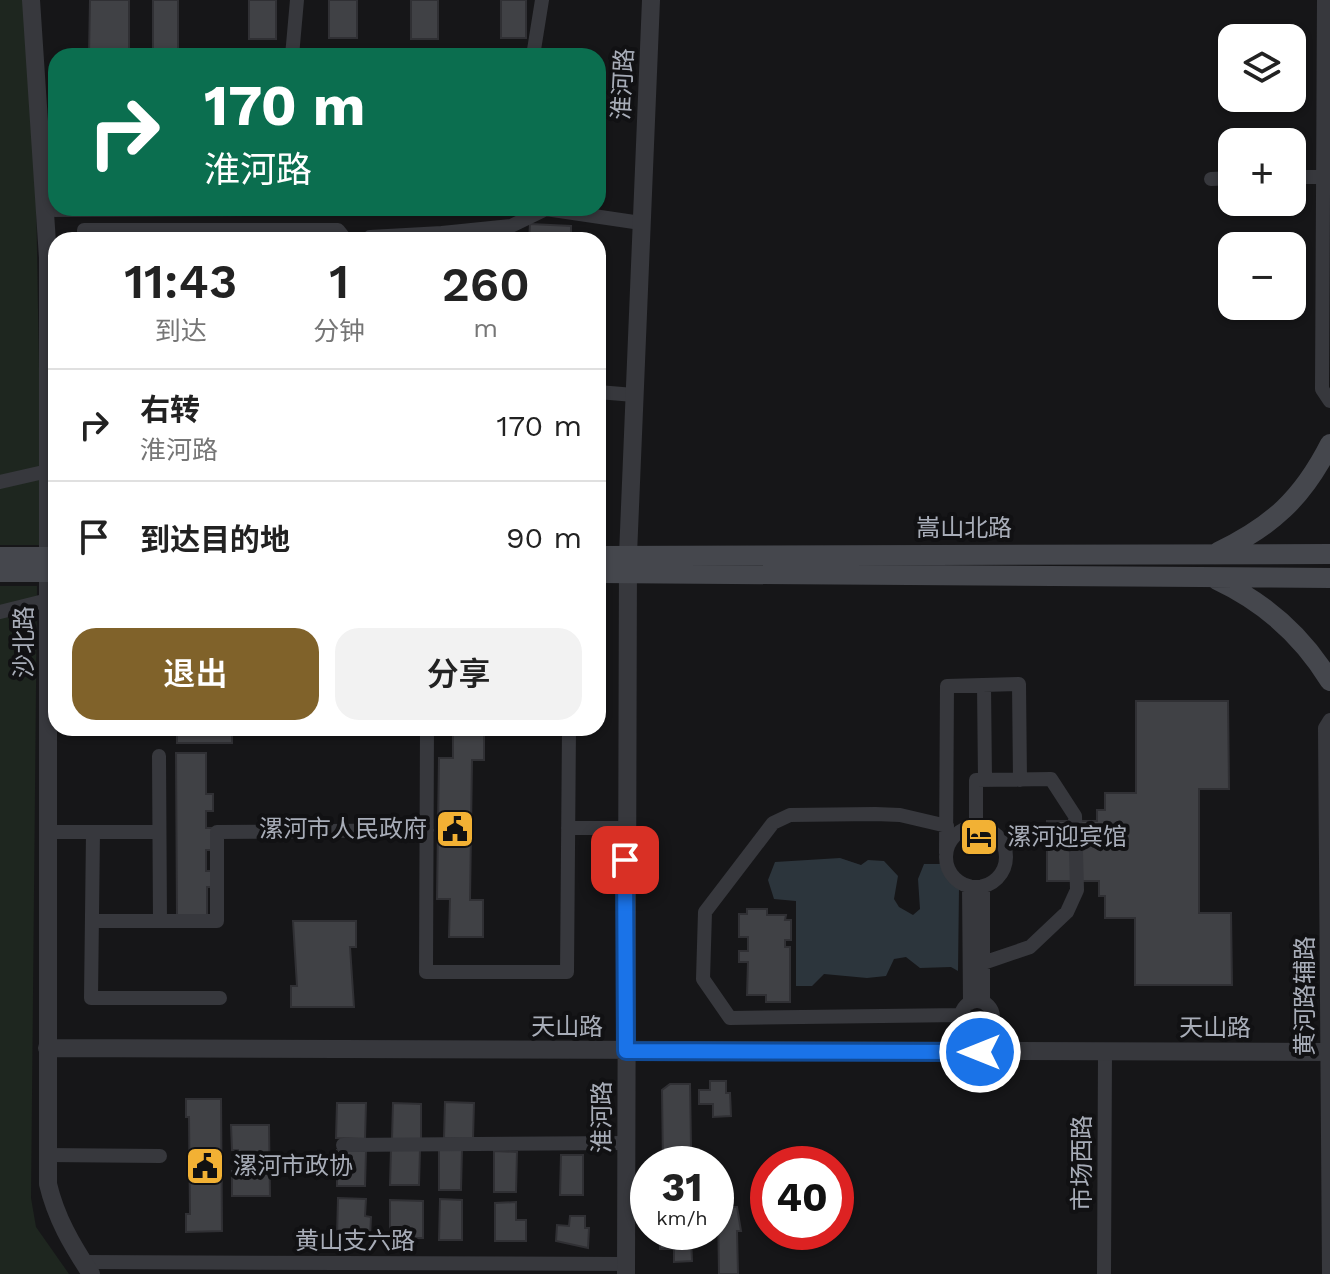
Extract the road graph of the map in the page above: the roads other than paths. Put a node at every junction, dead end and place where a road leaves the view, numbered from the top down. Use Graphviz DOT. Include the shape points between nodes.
graph roads {
  1 [pos="31,0"];
  2 [pos="297,0"];
  3 [pos="542,0"];
  4 [pos="651,0"];
  5 [pos="1324,0"];
  6 [pos="294,48"];
  7 [pos="534,48"];
  8 [pos="1306,177"];
  9 [pos="1323,177"];
  10 [pos="1211,179"];
  11 [pos="1218,179"];
  12 [pos="45,210"];
  13 [pos="48,210"];
  14 [pos="532,216"];
  15 [pos="594,216"];
  16 [pos="641,223"];
  17 [pos="84,232"];
  18 [pos="340,232"];
  19 [pos="473,232"];
  20 [pos="48,254"];
  21 [pos="606,393"];
  22 [pos="634,395"];
  23 [pos="1330,401"];
  24 [pos="1330,444"];
  25 [pos="48,471"];
  26 [pos="0,482"];
  27 [pos="1330,554"];
  28 [pos="1212,555"];
  29 [pos="0,557"];
  30 [pos="48,557"];
  31 [pos="606,558"];
  32 [pos="628,564"];
  33 [pos="606,571"];
  34 [pos="0,572"];
  35 [pos="48,572"];
  36 [pos="1210,577"];
  37 [pos="1330,578"];
  38 [pos="48,599"];
  39 [pos="0,612"];
  40 [pos="1330,681"];
  41 [pos="984,685"];
  42 [pos="1330,720"];
  43 [pos="51,736"];
  44 [pos="427,736"];
  45 [pos="569,736"];
  46 [pos="159,756"];
  47 [pos="985,780"];
  48 [pos="1020,780"];
  49 [pos="947,826"];
  50 [pos="976,826"];
  51 [pos="568,828"];
  52 [pos="625,828"];
  53 [pos="427,830"];
  54 [pos="47,832"];
  55 [pos="93,832"];
  56 [pos="159,832"];
  57 [pos="946,853"];
  58 [pos="976,886"];
  59 [pos="92,921"];
  60 [pos="160,921"];
  61 [pos="983,963"];
  62 [pos="220,998"];
  63 [pos="972,1007"];
  64 [pos="980,1032"];
  65 [pos="47,1048"];
  66 [pos="626,1051"];
  67 [pos="980,1052"];
  68 [pos="1105,1052"];
  69 [pos="1328,1052"];
  70 [pos="626,1143"];
  71 [pos="343,1145"];
  72 [pos="47,1155"];
  73 [pos="160,1156"];
  74 [pos="87,1268"];
  75 [pos="426,1269"];
  76 [pos="626,1269"];
  77 [pos="1104,1274"];
  78 [pos="1329,1274"];
  1 -- 12 [label="street, 沙北路"];
  2 -- 6 [label="street"];
  3 -- 7 [label="street"];
  4 -- 16 [label="street, 淮河路"];
  5 -- 9 [label="street"];
  8 -- 9 [label="street"];
  9 -- 23 [label="street" via="1322,389"];
  10 -- 11 [label="street"];
  12 -- 13 [label="street"];
  12 -- 20 [label="street, 沙北路"];
  14 -- 19 [label="street" via="511,226"];
  15 -- 16 [label="street"];
  16 -- 22 [label="street, 淮河路"];
  17 -- 18 [label="street"];
  21 -- 22 [label="street"];
  22 -- 32 [label="street, 淮河路"];
  24 -- 28 [label="main road" via="1299,494 1270,524"];
  25 -- 26 [label="street"];
  27 -- 28 [label="main road, 嵩山北路"];
  28 -- 32 [label="main road, 嵩山北路"];
  29 -- 30 [label="main road, bridge"];
  31 -- 32 [label="main road, 嵩山北路"];
  32 -- 33 [label="main road, 嵩山北路"];
  32 -- 36 [label="main road, 嵩山北路"];
  32 -- 52 [label="street, 淮河路"];
  34 -- 35 [label="main road, bridge"];
  36 -- 37 [label="main road, 嵩山北路"];
  36 -- 40 [label="main road" via="1263,604 1318,661"];
  38 -- 39 [label="street"];
  41 -- 47 [label="street"];
  41 -- 48 [label="street" via="1019,684"];
  41 -- 49 [label="street" via="947,686"];
  42 -- 69 [label="street, 黄河路辅路" via="1325,728"];
  43 -- 54 [label="street, 沙北路"];
  44 -- 53 [label="street"];
  45 -- 51 [label="street"];
  46 -- 56 [label="street"];
  47 -- 48 [label="street"];
  47 -- 50 [label="street" via="976,780"];
  48 -- 61 [label="street" via="1051,779 1075,816 1077,890 1067,912 1030,947"];
  49 -- 57 [label="street"];
  49 -- 63 [label="street" via="875,814 790,815 773,823 705,912 703,979 730,1018"];
  50 -- 57 [label="street" via="960,831"];
  50 -- 58 [label="street" via="998,835 1006,849 1002,873"];
  51 -- 52 [label="street"];
  51 -- 53 [label="street" via="567,972 426,972"];
  52 -- 66 [label="street, 淮河路"];
  53 -- 60 [label="street" via="217,832 217,921"];
  54 -- 55 [label="street"];
  54 -- 65 [label="street, 沙北路"];
  55 -- 56 [label="street"];
  55 -- 59 [label="street"];
  56 -- 60 [label="street"];
  57 -- 58 [label="street" via="954,877"];
  58 -- 61 [label="street"];
  58 -- 63 [label="street"];
  59 -- 60 [label="street"];
  59 -- 62 [label="street" via="91,998"];
  61 -- 63 [label="street"];
  63 -- 64 [label="street" via="965,1027"];
  63 -- 64 [label="street" via="990,1007 992,1023"];
  64 -- 67 [label="street"];
  65 -- 66 [label="street, 天山路"];
  65 -- 72 [label="street, 沙北路"];
  66 -- 67 [label="street, 天山路"];
  66 -- 70 [label="street, 淮河路"];
  67 -- 68 [label="street, 天山路"];
  68 -- 69 [label="street, 天山路"];
  68 -- 77 [label="street, 市场西路"];
  69 -- 78 [label="street, 黄河路辅路"];
  70 -- 71 [label="street"];
  70 -- 76 [label="street, 淮河路"];
  72 -- 73 [label="street"];
  72 -- 74 [label="street, 沙北路" via="53,1205"];
  74 -- 75 [label="street, 黄山支六路"];
  75 -- 76 [label="street, 黄山支六路"];
}
